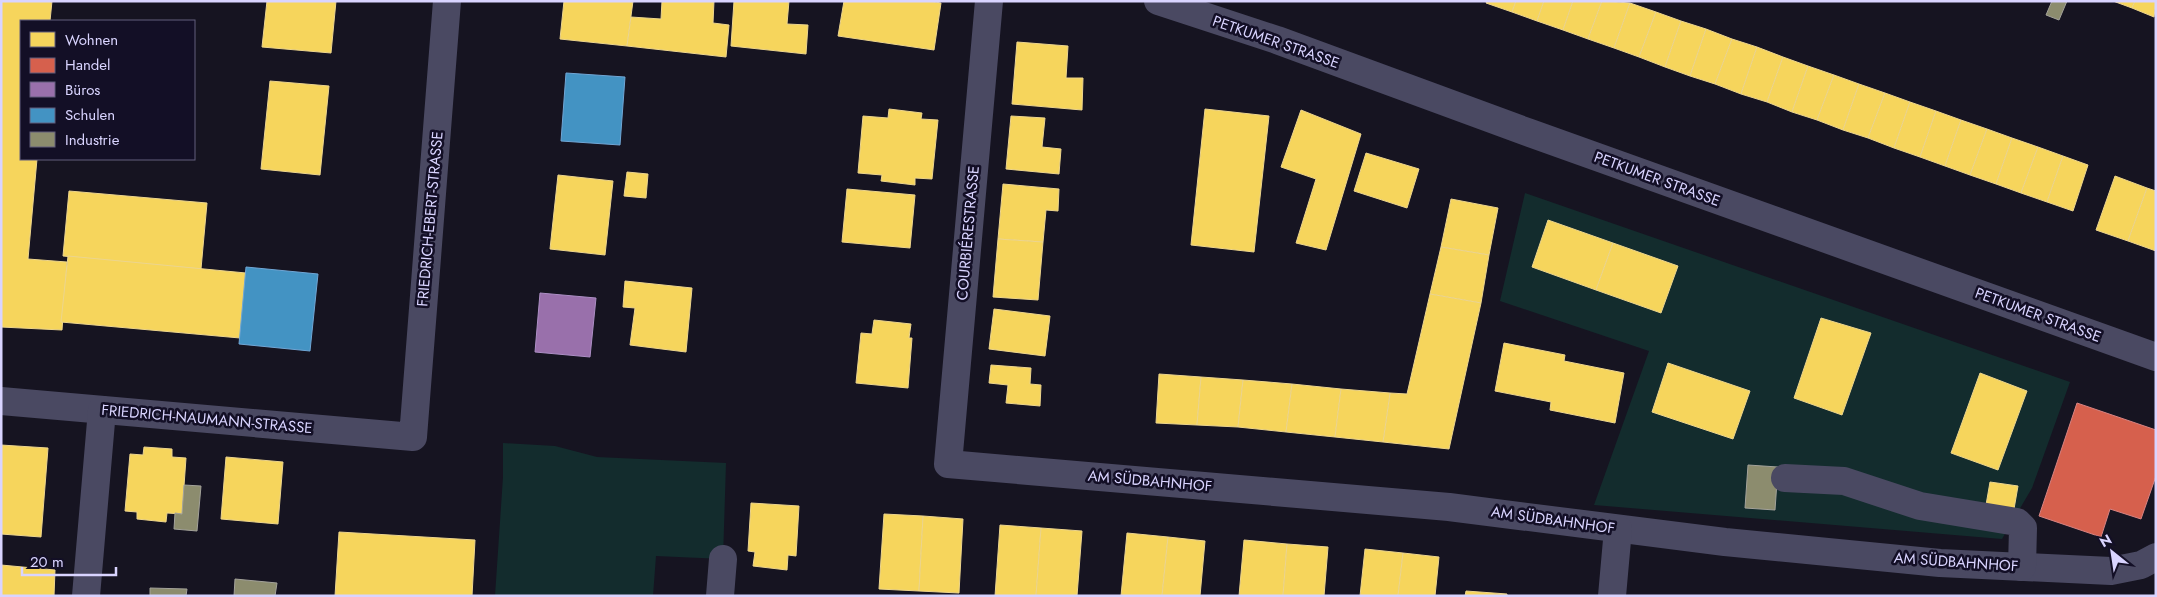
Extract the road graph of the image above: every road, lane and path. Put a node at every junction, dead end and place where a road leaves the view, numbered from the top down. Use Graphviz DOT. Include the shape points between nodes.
graph roads {
  1 [pos="447,1"];
  2 [pos="989,1"];
  3 [pos="1158,1"];
  4 [pos="2156,357"];
  5 [pos="1,401"];
  6 [pos="102,410"];
  7 [pos="412,437"];
  8 [pos="948,464"];
  9 [pos="1784,478"];
  10 [pos="1618,529"];
  11 [pos="2156,558"];
  12 [pos="723,559"];
  13 [pos="2022,567"];
  14 [pos="86,596"];
  15 [pos="720,596"];
  16 [pos="1612,596"];
  1 -- 7 [label="street, FRIEDRICH-EBERT-STRASSE"];
  2 -- 8 [label="street, COURBIÉRESTRASSE"];
  3 -- 4 [label="street, PETKUMER STRASSE" via="1277,40"];
  5 -- 6 [label="street, FRIEDRICH-NAUMANN-STRASSE"];
  6 -- 7 [label="street, FRIEDRICH-NAUMANN-STRASSE"];
  6 -- 14 [label="street"];
  8 -- 10 [label="street, AM SÜDBAHNHOF" via="1449,507"];
  9 -- 13 [label="street" via="1844,481 1920,506 2017,522 2024,528"];
  10 -- 13 [label="street, AM SÜDBAHNHOF" via="1940,563"];
  10 -- 16 [label="street"];
  11 -- 13 [label="street, AM SÜDBAHNHOF" via="2141,566 2111,571"];
  12 -- 15 [label="street"];
}
